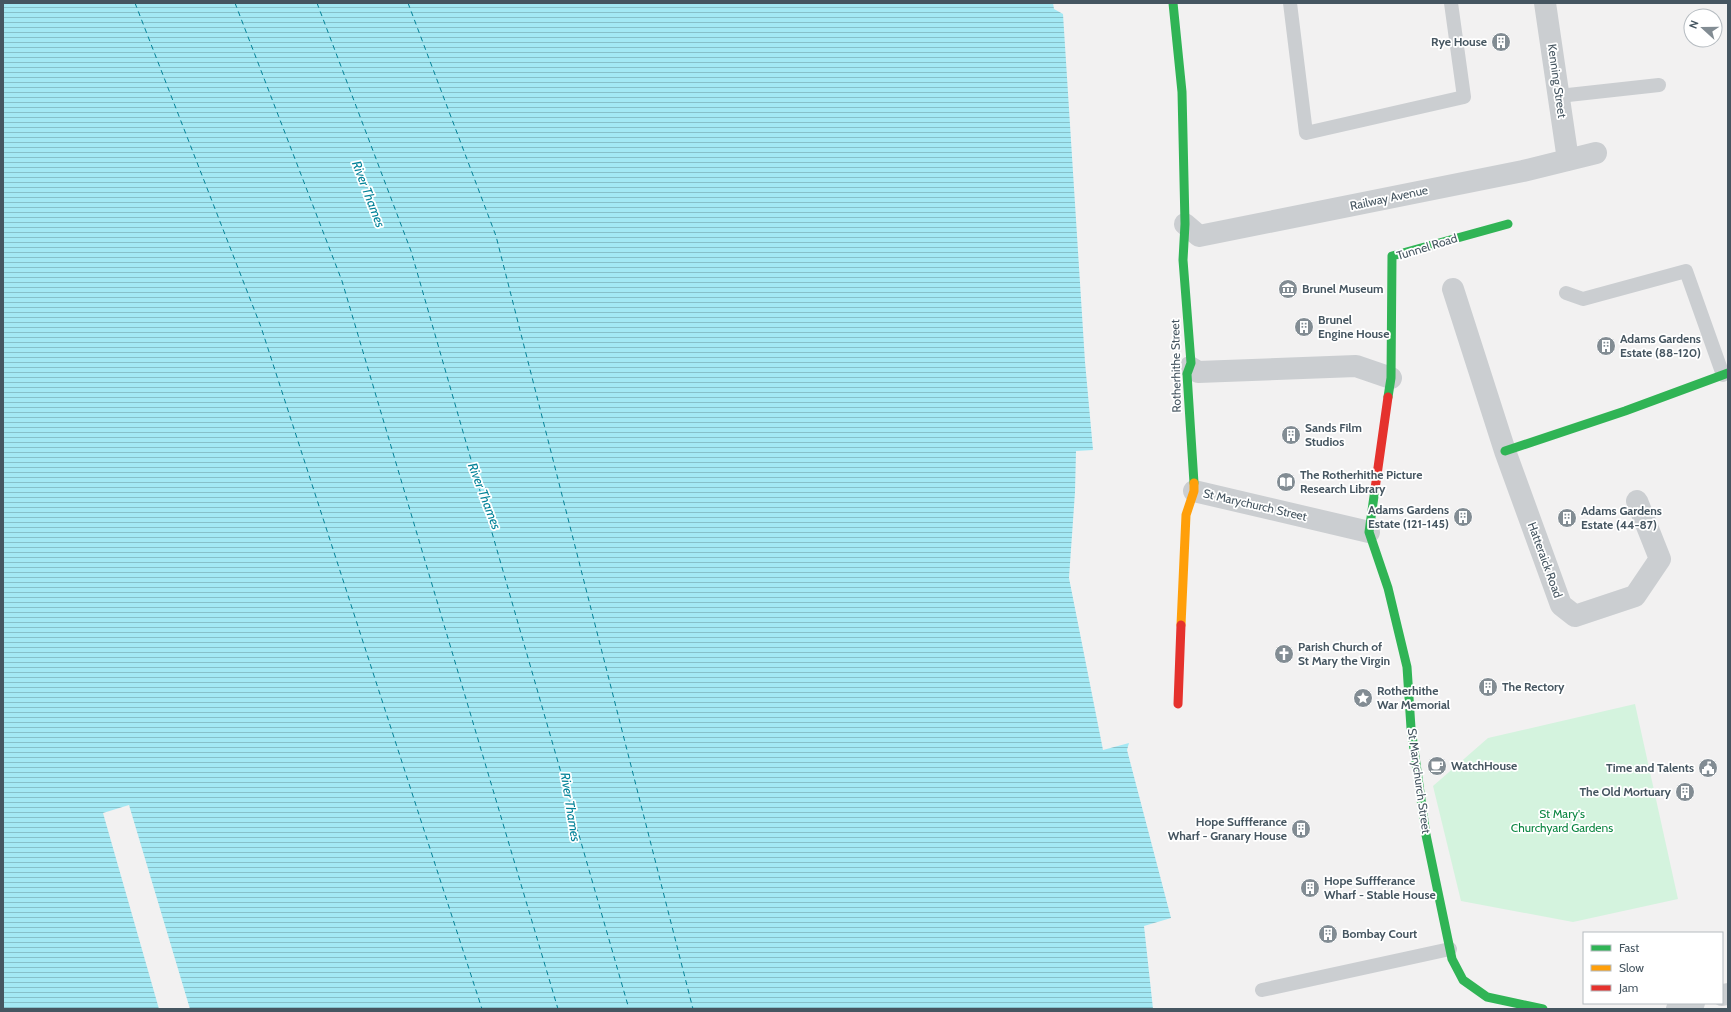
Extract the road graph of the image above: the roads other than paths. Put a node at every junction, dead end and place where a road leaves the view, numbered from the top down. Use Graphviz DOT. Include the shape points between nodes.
graph roads {
  1 [pos="1173,3"];
  2 [pos="1290,3"];
  3 [pos="1451,3"];
  4 [pos="1545,3"];
  5 [pos="1659,85"];
  6 [pos="1559,96"];
  7 [pos="1596,153"];
  8 [pos="1568,160"];
  9 [pos="1184,224"];
  10 [pos="1508,224"];
  11 [pos="1453,289"];
  12 [pos="1566,293"];
  13 [pos="1190,367"];
  14 [pos="1726,374"];
  15 [pos="1391,378"];
  16 [pos="1505,451"];
  17 [pos="1194,491"];
  18 [pos="1637,501"];
  19 [pos="1369,532"];
  20 [pos="1178,704"];
  21 [pos="1450,949"];
  22 [pos="1262,990"];
  23 [pos="1691,1004"];
  24 [pos="1543,1009"];
  25 [pos="1677,1009"];
  1 -- 9 [label="street, Rotherhithe Street" via="1182,92"];
  2 -- 3 [label="lane" via="1306,133 1464,97"];
  4 -- 6 [label="street, Kenning Street"];
  5 -- 6 [label="lane"];
  6 -- 8 [label="street, Kenning Street"];
  7 -- 8 [label="street, Railway Avenue"];
  8 -- 9 [label="street, Railway Avenue" via="1199,236"];
  9 -- 13 [label="street, Rotherhithe Street" via="1183,260"];
  10 -- 15 [label="street, Tunnel Road" via="1392,256"];
  11 -- 16 [label="street, Hatteraick Road"];
  12 -- 14 [label="lane" via="1583,299 1686,271"];
  13 -- 15 [label="street" via="1198,372 1356,366"];
  13 -- 17 [label="street, Rotherhithe Street" via="1187,374"];
  14 -- 16 [label="street"];
  15 -- 19 [label="street, Tunnel Road"];
  16 -- 18 [label="street, Hatteraick Road" via="1561,605 1575,616 1635,596 1660,559"];
  17 -- 19 [label="street, St Marychurch Street"];
  17 -- 20 [label="street, Rotherhithe Street" via="1186,515"];
  19 -- 21 [label="street, St Marychurch Street" via="1388,588 1407,667 1411,728 1425,828"];
  21 -- 22 [label="lane"];
  21 -- 24 [label="street, St Marychurch Street" via="1452,959 1463,980 1487,997"];
  23 -- 25 [label="street"];
}
